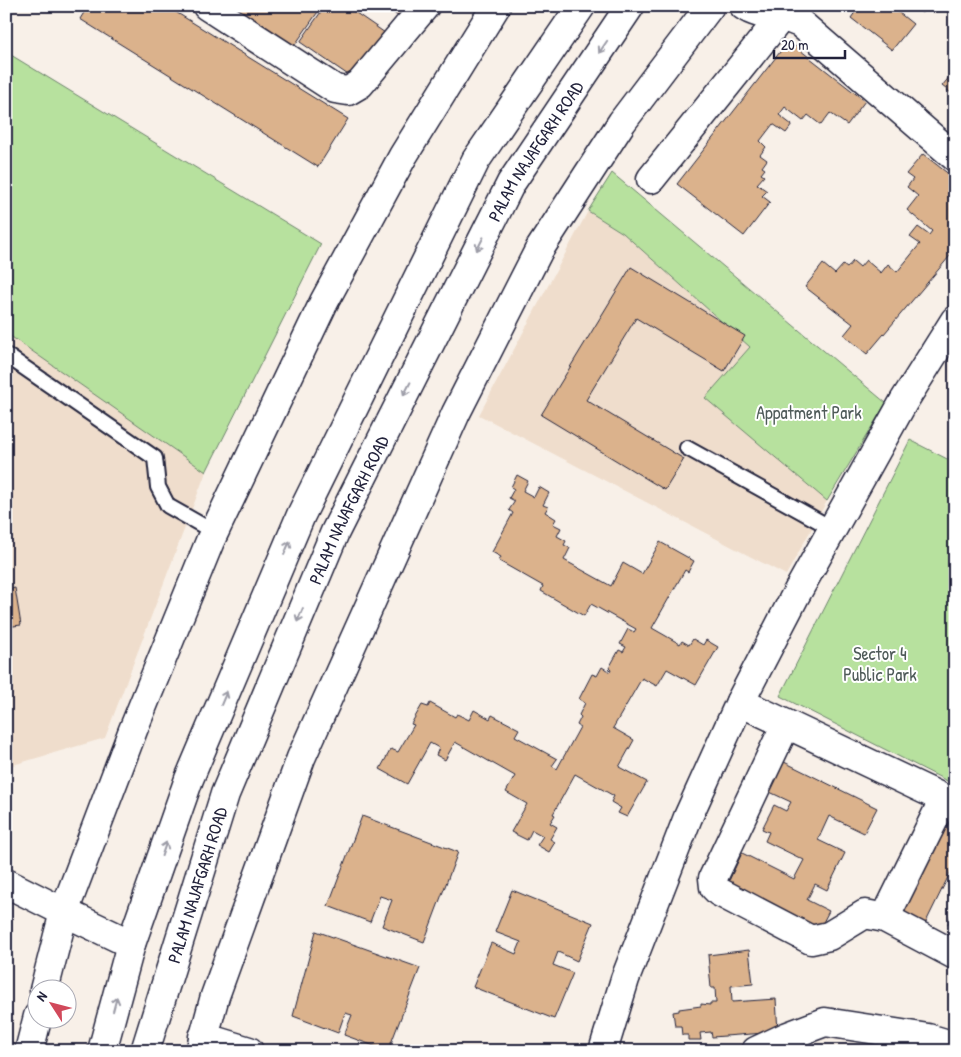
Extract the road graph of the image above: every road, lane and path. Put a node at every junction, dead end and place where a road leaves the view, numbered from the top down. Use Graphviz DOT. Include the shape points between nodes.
graph roads {
  1 [pos="207,6"];
  2 [pos="425,6"];
  3 [pos="496,6"];
  4 [pos="581,6"];
  5 [pos="630,6"];
  6 [pos="710,6"];
  7 [pos="744,6"];
  8 [pos="782,16"];
  9 [pos="955,157"];
  10 [pos="651,179"];
  11 [pos="955,320"];
  12 [pos="6,355"];
  13 [pos="687,448"];
  14 [pos="833,529"];
  15 [pos="214,532"];
  16 [pos="740,702"];
  17 [pos="786,724"];
  18 [pos="950,801"];
  19 [pos="6,883"];
  20 [pos="64,912"];
  21 [pos="885,918"];
  22 [pos="131,944"];
  23 [pos="955,954"];
  24 [pos="47,980"];
  25 [pos="34,1030"];
  26 [pos="201,1044"];
  27 [pos="955,1046"];
  28 [pos="29,1051"];
  29 [pos="102,1051"];
  30 [pos="145,1051"];
  31 [pos="248,1051"];
  32 [pos="603,1051"];
  33 [pos="756,1051"];
  1 -- 2 [label="street" via="335,89 348,91 360,84"];
  3 -- 15 [label="street" via="403,156 324,302"];
  22 -- 4 [label="street, one-way" via="189,779 301,515 476,160"];
  5 -- 30 [label="street, PALAM NAJAFGARH ROAD, one-way" via="511,183 335,532 226,794"];
  6 -- 26 [label="street" via="622,122 538,250 456,413 301,758"];
  7 -- 8 [label="street" via="758,13"];
  8 -- 9 [label="street" via="800,23"];
  8 -- 10 [label="street"];
  11 -- 14 [label="street" via="904,401"];
  12 -- 15 [label="lane" via="155,458 158,487 168,506"];
  13 -- 14 [label="lane"];
  14 -- 16 [label="street"];
  15 -- 20 [label="street" via="133,730"];
  16 -- 17 [label="street"];
  16 -- 32 [label="street" via="688,817 625,979"];
  17 -- 18 [label="street"];
  17 -- 21 [label="street" via="713,878 714,887 812,940 829,936 865,914"];
  18 -- 21 [label="street"];
  19 -- 20 [label="street"];
  20 -- 22 [label="street"];
  20 -- 24 [label="street"];
  21 -- 23 [label="street"];
  29 -- 22 [label="street, one-way"];
  25 -- 28 [label="street"];
  26 -- 31 [label="street"];
  27 -- 33 [label="street" via="928,1038 826,1022"];
}
